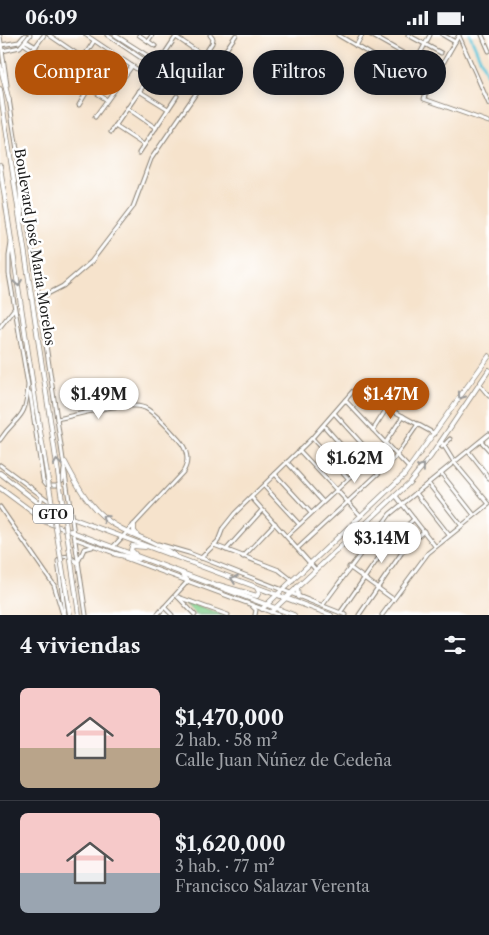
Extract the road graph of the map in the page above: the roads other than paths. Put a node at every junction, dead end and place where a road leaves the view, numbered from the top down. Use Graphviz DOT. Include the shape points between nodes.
graph roads {
  1 [pos="25,35"];
  2 [pos="30,35"];
  3 [pos="44,35"];
  4 [pos="49,35"];
  5 [pos="86,35"];
  6 [pos="107,35"];
  7 [pos="116,35"];
  8 [pos="139,35"];
  9 [pos="152,35"];
  10 [pos="210,35"];
  11 [pos="236,35"];
  12 [pos="362,35"];
  13 [pos="371,35"];
  14 [pos="408,35"];
  15 [pos="430,35"];
  16 [pos="443,35"];
  17 [pos="459,35"];
  18 [pos="482,35"];
  19 [pos="0,36"];
  20 [pos="176,36"];
  21 [pos="338,36"];
  22 [pos="94,41"];
  23 [pos="148,41"];
  24 [pos="454,41"];
  25 [pos="25,42"];
  26 [pos="425,44"];
  27 [pos="1,45"];
  28 [pos="155,46"];
  29 [pos="356,46"];
  30 [pos="35,49"];
  31 [pos="71,50"];
  32 [pos="88,50"];
  33 [pos="167,50"];
  34 [pos="196,50"];
  35 [pos="208,50"];
  36 [pos="363,50"];
  37 [pos="398,50"];
  38 [pos="422,50"];
  39 [pos="436,50"];
  40 [pos="2,51"];
  41 [pos="489,51"];
  42 [pos="138,52"];
  43 [pos="138,53"];
  44 [pos="446,57"];
  45 [pos="0,65"];
  46 [pos="132,66"];
  47 [pos="138,70"];
  48 [pos="128,72"];
  49 [pos="0,89"];
  50 [pos="138,92"];
  51 [pos="85,95"];
  52 [pos="100,95"];
  53 [pos="111,95"];
  54 [pos="145,95"];
  55 [pos="425,95"];
  56 [pos="177,96"];
  57 [pos="107,100"];
  58 [pos="9,101"];
  59 [pos="489,104"];
  60 [pos="79,105"];
  61 [pos="127,109"];
  62 [pos="168,109"];
  63 [pos="95,117"];
  64 [pos="489,122"];
  65 [pos="115,126"];
  66 [pos="156,128"];
  67 [pos="111,132"];
  68 [pos="144,145"];
  69 [pos="138,153"];
  70 [pos="0,165"];
  71 [pos="19,167"];
  72 [pos="22,235"];
  73 [pos="12,243"];
  74 [pos="38,299"];
  75 [pos="14,309"];
  76 [pos="0,327"];
  77 [pos="489,356"];
  78 [pos="489,370"];
  79 [pos="479,384"];
  80 [pos="28,385"];
  81 [pos="489,396"];
  82 [pos="345,401"];
  83 [pos="387,408"];
  84 [pos="334,413"];
  85 [pos="403,416"];
  86 [pos="57,419"];
  87 [pos="418,424"];
  88 [pos="324,426"];
  89 [pos="372,430"];
  90 [pos="435,434"];
  91 [pos="489,434"];
  92 [pos="0,438"];
  93 [pos="312,438"];
  94 [pos="450,439"];
  95 [pos="441,441"];
  96 [pos="481,441"];
  97 [pos="385,444"];
  98 [pos="442,447"];
  99 [pos="299,450"];
  100 [pos="489,450"];
  101 [pos="468,451"];
  102 [pos="397,455"];
  103 [pos="373,456"];
  104 [pos="65,462"];
  105 [pos="287,462"];
  106 [pos="454,462"];
  107 [pos="0,465"];
  108 [pos="361,467"];
  109 [pos="409,469"];
  110 [pos="0,473"];
  111 [pos="441,473"];
  112 [pos="275,474"];
  113 [pos="348,478"];
  114 [pos="489,478"];
  115 [pos="428,483"];
  116 [pos="264,486"];
  117 [pos="0,488"];
  118 [pos="336,489"];
  119 [pos="6,493"];
  120 [pos="416,493"];
  121 [pos="396,496"];
  122 [pos="42,498"];
  123 [pos="252,498"];
  124 [pos="323,502"];
  125 [pos="347,502"];
  126 [pos="402,504"];
  127 [pos="489,504"];
  128 [pos="41,506"];
  129 [pos="0,507"];
  130 [pos="262,510"];
  131 [pos="312,513"];
  132 [pos="474,515"];
  133 [pos="361,516"];
  134 [pos="72,518"];
  135 [pos="414,519"];
  136 [pos="275,523"];
  137 [pos="134,525"];
  138 [pos="299,525"];
  139 [pos="462,525"];
  140 [pos="424,531"];
  141 [pos="74,532"];
  142 [pos="128,532"];
  143 [pos="449,535"];
  144 [pos="287,536"];
  145 [pos="123,537"];
  146 [pos="139,537"];
  147 [pos="75,539"];
  148 [pos="335,541"];
  149 [pos="155,543"];
  150 [pos="214,545"];
  151 [pos="435,546"];
  152 [pos="98,547"];
  153 [pos="114,547"];
  154 [pos="298,548"];
  155 [pos="226,550"];
  156 [pos="114,554"];
  157 [pos="169,554"];
  158 [pos="139,556"];
  159 [pos="178,557"];
  160 [pos="243,557"];
  161 [pos="201,558"];
  162 [pos="151,561"];
  163 [pos="311,563"];
  164 [pos="79,565"];
  165 [pos="349,567"];
  166 [pos="316,570"];
  167 [pos="180,571"];
  168 [pos="364,578"];
  169 [pos="188,581"];
  170 [pos="293,581"];
  171 [pos="216,585"];
  172 [pos="298,587"];
  173 [pos="378,587"];
  174 [pos="257,588"];
  175 [pos="282,591"];
  176 [pos="290,594"];
  177 [pos="177,595"];
  178 [pos="277,595"];
  179 [pos="298,597"];
  180 [pos="286,598"];
  181 [pos="393,599"];
  182 [pos="248,603"];
  183 [pos="266,604"];
  184 [pos="322,606"];
  185 [pos="164,607"];
  186 [pos="275,608"];
  187 [pos="262,609"];
  188 [pos="269,613"];
  189 [pos="340,613"];
  190 [pos="64,615"];
  191 [pos="70,615"];
  192 [pos="79,615"];
  193 [pos="86,615"];
  194 [pos="157,615"];
  195 [pos="172,615"];
  196 [pos="195,615"];
  197 [pos="227,615"];
  198 [pos="255,615"];
  199 [pos="279,615"];
  200 [pos="294,615"];
  201 [pos="331,615"];
  202 [pos="346,615"];
  203 [pos="359,615"];
  204 [pos="382,615"];
  1 -- 27 [label="street" via="19,42"];
  2 -- 25 [label="street"];
  3 -- 30 [label="street"];
  4 -- 31 [label="street"];
  5 -- 22 [label="street"];
  6 -- 43 [label="street"];
  7 -- 42 [label="street"];
  8 -- 23 [label="street"];
  9 -- 23 [label="street"];
  10 -- 35 [label="street" via="214,39"];
  11 -- 74 [label="street" via="152,159 133,207 91,262 63,286"];
  12 -- 29 [label="street"];
  13 -- 37 [label="street"];
  14 -- 26 [label="street"];
  15 -- 26 [label="street"];
  16 -- 24 [label="street"];
  17 -- 24 [label="street"];
  17 -- 59 [label="street"];
  18 -- 41 [label="street"];
  19 -- 27 [label="street"];
  20 -- 33 [label="street"];
  20 -- 34 [label="street"];
  21 -- 29 [label="street"];
  22 -- 32 [label="street"];
  22 -- 46 [label="street"];
  23 -- 28 [label="street"];
  24 -- 44 [label="street"];
  25 -- 30 [label="street"];
  25 -- 40 [label="street"];
  26 -- 38 [label="street"];
  26 -- 39 [label="street"];
  27 -- 40 [label="street"];
  29 -- 36 [label="street"];
  40 -- 58 [label="street"];
  45 -- 58 [label="main road"];
  46 -- 47 [label="street"];
  46 -- 48 [label="street"];
  49 -- 72 [label="main road, Boulevard José María Morelos / GTO"];
  50 -- 61 [label="street"];
  51 -- 60 [label="street"];
  52 -- 57 [label="street"];
  53 -- 57 [label="street"];
  54 -- 62 [label="street"];
  55 -- 64 [label="street" via="430,102"];
  56 -- 62 [label="street"];
  57 -- 63 [label="street"];
  58 -- 71 [label="street"];
  61 -- 65 [label="street"];
  61 -- 66 [label="street"];
  62 -- 66 [label="street"];
  65 -- 67 [label="street"];
  65 -- 68 [label="street"];
  66 -- 68 [label="street"];
  68 -- 69 [label="street"];
  70 -- 73 [label="main road, Boulevard José María Morelos / GTO"];
  71 -- 72 [label="main road"];
  71 -- 74 [label="street"];
  192 -- 72 [label="main road, Boulevard José María Morelos / GTO, one-way, bridge"];
  73 -- 75 [label="street" via="8,263"];
  73 -- 191 [label="main road, Boulevard José María Morelos / GTO, one-way, bridge"];
  74 -- 86 [label="street"];
  75 -- 76 [label="street"];
  75 -- 80 [label="street"];
  77 -- 90 [label="main road, one-way"];
  78 -- 79 [label="main road"];
  79 -- 81 [label="street"];
  79 -- 95 [label="main road"];
  80 -- 92 [label="street" via="27,404 22,416"];
  80 -- 104 [label="street" via="42,477 47,485 54,486 60,482"];
  82 -- 83 [label="street" via="350,393 359,392"];
  82 -- 84 [label="street"];
  82 -- 89 [label="street"];
  83 -- 85 [label="street"];
  83 -- 89 [label="street"];
  84 -- 88 [label="street"];
  84 -- 103 [label="street"];
  85 -- 87 [label="street"];
  85 -- 97 [label="street"];
  86 -- 104 [label="street"];
  86 -- 137 [label="street" via="107,409 140,407 154,415 180,441 187,456 185,468"];
  87 -- 90 [label="street"];
  87 -- 102 [label="street"];
  88 -- 93 [label="street"];
  88 -- 108 [label="street"];
  89 -- 97 [label="street"];
  90 -- 109 [label="main road"];
  91 -- 96 [label="street"];
  93 -- 99 [label="street"];
  93 -- 113 [label="street"];
  94 -- 98 [label="street"];
  95 -- 98 [label="street"];
  121 -- 95 [label="main road, one-way"];
  96 -- 100 [label="street"];
  96 -- 101 [label="street"];
  97 -- 102 [label="street"];
  97 -- 103 [label="street"];
  98 -- 106 [label="street"];
  99 -- 105 [label="street"];
  99 -- 118 [label="street"];
  101 -- 106 [label="street"];
  101 -- 114 [label="street"];
  102 -- 109 [label="street"];
  102 -- 125 [label="street"];
  103 -- 108 [label="street"];
  104 -- 134 [label="street"];
  142 -- 104 [label="main road, one-way" via="92,507"];
  105 -- 112 [label="street"];
  105 -- 124 [label="street"];
  106 -- 111 [label="street"];
  106 -- 127 [label="street"];
  107 -- 122 [label="street"];
  108 -- 113 [label="street"];
  109 -- 133 [label="main road"];
  110 -- 128 [label="main road"];
  111 -- 115 [label="street"];
  111 -- 132 [label="street"];
  112 -- 116 [label="street"];
  112 -- 131 [label="street"];
  113 -- 118 [label="street"];
  115 -- 120 [label="street"];
  115 -- 139 [label="street"];
  116 -- 123 [label="street"];
  116 -- 138 [label="street"];
  117 -- 119 [label="main road"];
  118 -- 124 [label="street"];
  118 -- 125 [label="street"];
  119 -- 128 [label="main road" via="31,511 37,511"];
  119 -- 141 [label="main road" via="39,519"];
  120 -- 126 [label="street"];
  120 -- 143 [label="street"];
  121 -- 126 [label="street"];
  121 -- 166 [label="main road"];
  122 -- 128 [label="main road"];
  122 -- 134 [label="street"];
  123 -- 130 [label="street"];
  123 -- 150 [label="street" via="224,525"];
  124 -- 131 [label="street"];
  125 -- 133 [label="street"];
  125 -- 154 [label="street"];
  126 -- 135 [label="street"];
  126 -- 165 [label="street" via="380,525"];
  127 -- 132 [label="street"];
  128 -- 134 [label="main road"];
  129 -- 190 [label="street" via="54,585"];
  130 -- 136 [label="street"];
  130 -- 155 [label="street"];
  131 -- 138 [label="street"];
  132 -- 139 [label="street"];
  133 -- 148 [label="main road"];
  134 -- 141 [label="street"];
  134 -- 145 [label="main road"];
  135 -- 140 [label="street"];
  135 -- 168 [label="street" via="391,540"];
  136 -- 144 [label="street"];
  136 -- 160 [label="street"];
  137 -- 142 [label="street"];
  137 -- 146 [label="main road"];
  138 -- 144 [label="street"];
  139 -- 143 [label="street"];
  140 -- 151 [label="street"];
  140 -- 173 [label="street" via="405,548"];
  141 -- 147 [label="street"];
  141 -- 153 [label="main road"];
  142 -- 145 [label="street"];
  142 -- 146 [label="main road"];
  143 -- 151 [label="street"];
  144 -- 154 [label="street"];
  145 -- 153 [label="street"];
  145 -- 157 [label="main road"];
  146 -- 149 [label="main road"];
  147 -- 152 [label="street"];
  147 -- 164 [label="street"];
  148 -- 163 [label="main road"];
  148 -- 166 [label="main road" via="316,563"];
  149 -- 159 [label="main road"];
  149 -- 161 [label="street"];
  150 -- 155 [label="street"];
  150 -- 161 [label="street"];
  151 -- 181 [label="street" via="415,567"];
  152 -- 156 [label="street"];
  152 -- 164 [label="street" via="84,549"];
  153 -- 158 [label="main road"];
  154 -- 163 [label="street"];
  155 -- 160 [label="street"];
  156 -- 162 [label="main road"];
  156 -- 169 [label="street"];
  157 -- 158 [label="main road" via="132,546 132,551"];
  157 -- 159 [label="main road"];
  158 -- 162 [label="main road"];
  174 -- 159 [label="main road, one-way"];
  160 -- 170 [label="street" via="284,573"];
  161 -- 175 [label="street"];
  162 -- 167 [label="main road"];
  163 -- 166 [label="street"];
  163 -- 170 [label="main road"];
  163 -- 172 [label="main road" via="312,571"];
  164 -- 190 [label="street" via="69,556 58,561"];
  164 -- 193 [label="street"];
  165 -- 168 [label="street"];
  165 -- 184 [label="street"];
  166 -- 172 [label="main road"];
  167 -- 169 [label="main road"];
  167 -- 171 [label="main road"];
  168 -- 173 [label="street"];
  168 -- 189 [label="street"];
  169 -- 177 [label="street"];
  169 -- 182 [label="street"];
  170 -- 175 [label="main road"];
  171 -- 174 [label="main road" via="257,596"];
  171 -- 183 [label="main road"];
  172 -- 176 [label="main road"];
  172 -- 179 [label="main road"];
  173 -- 181 [label="street"];
  173 -- 203 [label="street"];
  174 -- 178 [label="main road"];
  175 -- 176 [label="street"];
  175 -- 178 [label="main road"];
  176 -- 179 [label="street"];
  176 -- 180 [label="main road"];
  177 -- 185 [label="street"];
  177 -- 196 [label="street"];
  177 -- 197 [label="street"];
  178 -- 180 [label="main road"];
  178 -- 183 [label="main road"];
  179 -- 184 [label="street"];
  180 -- 186 [label="main road"];
  180 -- 201 [label="main road"];
  181 -- 204 [label="street"];
  182 -- 187 [label="street"];
  182 -- 198 [label="street" via="255,609"];
  183 -- 186 [label="main road"];
  183 -- 187 [label="main road"];
  184 -- 189 [label="street"];
  185 -- 194 [label="street"];
  185 -- 195 [label="street"];
  186 -- 188 [label="main road"];
  186 -- 200 [label="main road"];
  187 -- 188 [label="street"];
  187 -- 198 [label="street"];
  188 -- 199 [label="street"];
  189 -- 202 [label="street"];
}
